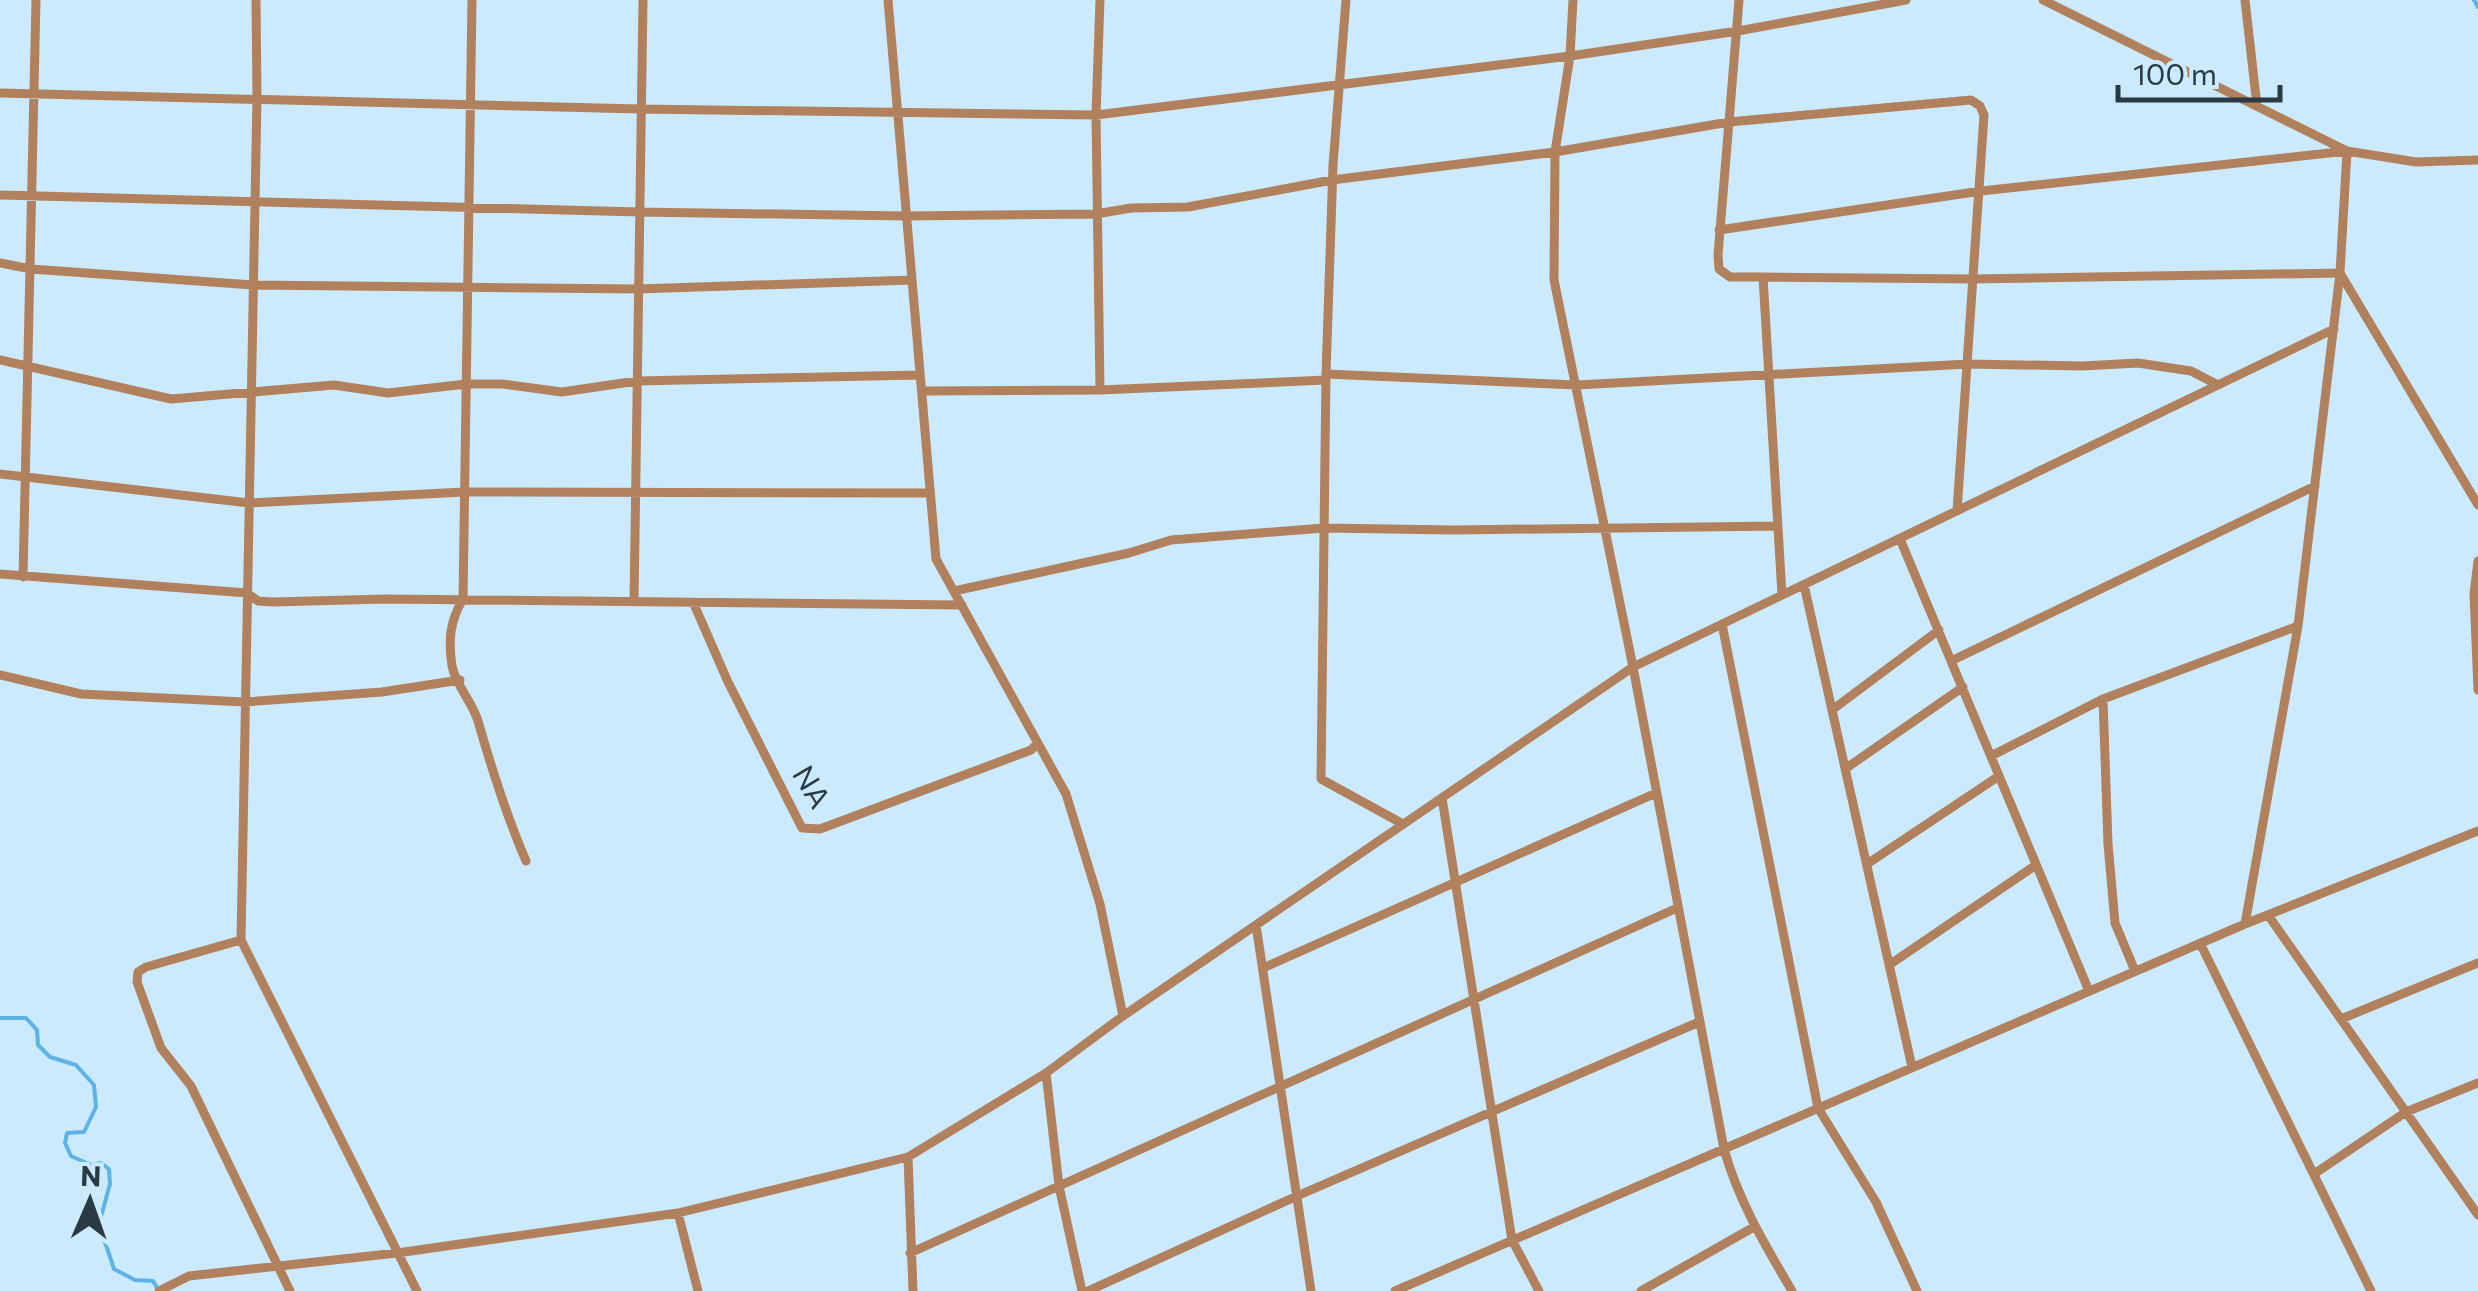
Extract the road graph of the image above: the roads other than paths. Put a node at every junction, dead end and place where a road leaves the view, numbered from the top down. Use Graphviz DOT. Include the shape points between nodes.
graph roads {
  1 [pos="36,0"];
  2 [pos="256,0"];
  3 [pos="472,0"];
  4 [pos="642,0"];
  5 [pos="888,0"];
  6 [pos="1100,0"];
  7 [pos="1346,0"];
  8 [pos="1574,0"];
  9 [pos="1739,0"];
  10 [pos="1906,0"];
  11 [pos="2043,0"];
  12 [pos="2245,0"];
  13 [pos="1738,31"];
  14 [pos="1570,56"];
  15 [pos="1342,85"];
  16 [pos="0,93"];
  17 [pos="34,93"];
  18 [pos="257,97"];
  19 [pos="470,104"];
  20 [pos="2257,106"];
  21 [pos="640,109"];
  22 [pos="897,114"];
  23 [pos="1096,116"];
  24 [pos="1729,122"];
  25 [pos="2347,151"];
  26 [pos="1555,152"];
  27 [pos="2478,160"];
  28 [pos="1332,180"];
  29 [pos="1981,191"];
  30 [pos="0,194"];
  31 [pos="33,195"];
  32 [pos="255,200"];
  33 [pos="469,208"];
  34 [pos="639,212"];
  35 [pos="1096,214"];
  36 [pos="904,216"];
  37 [pos="1718,230"];
  38 [pos="0,264"];
  39 [pos="31,269"];
  40 [pos="2340,273"];
  41 [pos="1763,277"];
  42 [pos="1974,279"];
  43 [pos="912,280"];
  44 [pos="253,285"];
  45 [pos="468,288"];
  46 [pos="638,288"];
  47 [pos="2334,330"];
  48 [pos="0,360"];
  49 [pos="30,364"];
  50 [pos="1968,364"];
  51 [pos="1769,373"];
  52 [pos="920,376"];
  53 [pos="1326,377"];
  54 [pos="637,382"];
  55 [pos="466,384"];
  56 [pos="1576,386"];
  57 [pos="2218,386"];
  58 [pos="1100,390"];
  59 [pos="922,391"];
  60 [pos="251,394"];
  61 [pos="0,474"];
  62 [pos="23,478"];
  63 [pos="2315,486"];
  64 [pos="635,490"];
  65 [pos="464,492"];
  66 [pos="930,493"];
  67 [pos="249,502"];
  68 [pos="2478,505"];
  69 [pos="1957,511"];
  70 [pos="1605,526"];
  71 [pos="1778,526"];
  72 [pos="1324,528"];
  73 [pos="1900,538"];
  74 [pos="2478,561"];
  75 [pos="0,574"];
  76 [pos="23,577"];
  77 [pos="1804,585"];
  78 [pos="954,590"];
  79 [pos="247,594"];
  80 [pos="1782,596"];
  81 [pos="462,599"];
  82 [pos="634,602"];
  83 [pos="693,602"];
  84 [pos="962,605"];
  85 [pos="1722,624"];
  86 [pos="2298,626"];
  87 [pos="1938,630"];
  88 [pos="1952,661"];
  89 [pos="1633,667"];
  90 [pos="0,675"];
  91 [pos="460,680"];
  92 [pos="1962,688"];
  93 [pos="2478,690"];
  94 [pos="2103,698"];
  95 [pos="245,702"];
  96 [pos="1832,710"];
  97 [pos="1038,743"];
  98 [pos="1991,756"];
  99 [pos="1846,769"];
  100 [pos="1999,776"];
  101 [pos="1656,794"];
  102 [pos="1442,798"];
  103 [pos="1404,824"];
  104 [pos="2478,832"];
  105 [pos="526,861"];
  106 [pos="1867,864"];
  107 [pos="2036,864"];
  108 [pos="1456,882"];
  109 [pos="1677,908"];
  110 [pos="2268,915"];
  111 [pos="2245,924"];
  112 [pos="1256,925"];
  113 [pos="240,940"];
  114 [pos="2200,943"];
  115 [pos="2478,963"];
  116 [pos="1889,965"];
  117 [pos="1262,968"];
  118 [pos="2135,971"];
  119 [pos="2089,991"];
  120 [pos="1475,999"];
  121 [pos="1123,1016"];
  122 [pos="2341,1019"];
  123 [pos="1700,1022"];
  124 [pos="1912,1067"];
  125 [pos="1046,1073"];
  126 [pos="2478,1083"];
  127 [pos="1280,1086"];
  128 [pos="1818,1108"];
  129 [pos="1494,1111"];
  130 [pos="2406,1112"];
  131 [pos="1724,1148"];
  132 [pos="908,1157"];
  133 [pos="2314,1174"];
  134 [pos="1059,1186"];
  135 [pos="2478,1192"];
  136 [pos="1297,1196"];
  137 [pos="2465,1196"];
  138 [pos="678,1214"];
  139 [pos="2478,1214"];
  140 [pos="1754,1227"];
  141 [pos="1512,1240"];
  142 [pos="397,1253"];
  143 [pos="910,1253"];
  144 [pos="278,1267"];
  145 [pos="159,1291"];
  146 [pos="290,1291"];
  147 [pos="417,1291"];
  148 [pos="698,1291"];
  149 [pos="913,1291"];
  150 [pos="1085,1291"];
  151 [pos="1311,1291"];
  152 [pos="1395,1291"];
  153 [pos="1538,1291"];
  154 [pos="1641,1291"];
  155 [pos="1792,1291"];
  156 [pos="1917,1291"];
  157 [pos="2371,1291"];
  1 -- 17 [label="street"];
  2 -- 18 [label="street"];
  3 -- 19 [label="street"];
  4 -- 21 [label="street"];
  5 -- 22 [label="street"];
  6 -- 23 [label="street"];
  7 -- 15 [label="street"];
  8 -- 14 [label="street"];
  9 -- 13 [label="street"];
  10 -- 13 [label="street"];
  11 -- 20 [label="street"];
  12 -- 20 [label="street"];
  13 -- 14 [label="street"];
  13 -- 24 [label="street"];
  14 -- 15 [label="street"];
  14 -- 26 [label="street"];
  15 -- 23 [label="street"];
  15 -- 28 [label="street"];
  16 -- 17 [label="street"];
  17 -- 18 [label="street"];
  17 -- 31 [label="street"];
  18 -- 19 [label="street"];
  18 -- 32 [label="street"];
  19 -- 21 [label="street"];
  19 -- 33 [label="street"];
  20 -- 25 [label="street"];
  21 -- 22 [label="street"];
  21 -- 34 [label="street"];
  22 -- 23 [label="street"];
  22 -- 36 [label="street"];
  23 -- 35 [label="street"];
  24 -- 26 [label="street"];
  24 -- 29 [label="street" via="1971,100 1984,116"];
  24 -- 37 [label="street"];
  25 -- 27 [label="street" via="2416,162"];
  25 -- 29 [label="street"];
  25 -- 40 [label="street"];
  26 -- 28 [label="street"];
  26 -- 56 [label="street" via="1554,280"];
  28 -- 35 [label="street" via="1188,207"];
  28 -- 53 [label="street"];
  29 -- 37 [label="street"];
  29 -- 42 [label="street"];
  30 -- 31 [label="street"];
  31 -- 32 [label="street"];
  31 -- 39 [label="street"];
  32 -- 33 [label="street"];
  32 -- 44 [label="street"];
  33 -- 34 [label="street"];
  33 -- 45 [label="street"];
  34 -- 36 [label="street"];
  34 -- 46 [label="street"];
  35 -- 36 [label="street"];
  35 -- 58 [label="street"];
  36 -- 43 [label="street"];
  37 -- 41 [label="street" via="1719,269 1730,277"];
  38 -- 39 [label="street"];
  39 -- 44 [label="street"];
  39 -- 49 [label="street"];
  40 -- 42 [label="street"];
  40 -- 47 [label="street"];
  40 -- 68 [label="street"];
  41 -- 42 [label="street"];
  41 -- 51 [label="street"];
  42 -- 50 [label="street"];
  43 -- 46 [label="street"];
  43 -- 52 [label="street"];
  44 -- 45 [label="street"];
  44 -- 60 [label="street"];
  45 -- 46 [label="street"];
  45 -- 55 [label="street"];
  46 -- 54 [label="street"];
  47 -- 57 [label="street"];
  47 -- 63 [label="street"];
  48 -- 49 [label="street"];
  49 -- 60 [label="street" via="171,399"];
  49 -- 62 [label="street"];
  50 -- 51 [label="street"];
  50 -- 57 [label="street" via="2138,363 2191,371"];
  50 -- 69 [label="street"];
  51 -- 56 [label="street"];
  51 -- 71 [label="street"];
  52 -- 54 [label="street"];
  52 -- 59 [label="street"];
  53 -- 56 [label="street"];
  53 -- 58 [label="street"];
  53 -- 72 [label="street"];
  54 -- 55 [label="street" via="562,392"];
  54 -- 64 [label="street"];
  55 -- 60 [label="street" via="388,393 334,385"];
  55 -- 65 [label="street"];
  56 -- 70 [label="street"];
  57 -- 69 [label="street"];
  58 -- 59 [label="street"];
  59 -- 66 [label="street"];
  60 -- 67 [label="street"];
  61 -- 62 [label="street"];
  62 -- 67 [label="street"];
  62 -- 76 [label="street"];
  63 -- 86 [label="street"];
  63 -- 88 [label="street"];
  64 -- 65 [label="street"];
  64 -- 66 [label="street"];
  64 -- 82 [label="street"];
  65 -- 67 [label="street"];
  65 -- 81 [label="street"];
  66 -- 78 [label="street" via="936,559"];
  67 -- 79 [label="street"];
  69 -- 73 [label="street"];
  70 -- 71 [label="street"];
  70 -- 72 [label="street"];
  70 -- 89 [label="street"];
  71 -- 80 [label="street"];
  72 -- 78 [label="street" via="1172,540"];
  72 -- 103 [label="street" via="1321,780"];
  73 -- 77 [label="street"];
  73 -- 87 [label="street"];
  74 -- 93 [label="street"];
  75 -- 76 [label="street"];
  76 -- 79 [label="street"];
  77 -- 80 [label="street"];
  77 -- 96 [label="street"];
  78 -- 84 [label="street"];
  79 -- 81 [label="street" via="273,602"];
  79 -- 95 [label="street"];
  80 -- 85 [label="street"];
  81 -- 82 [label="street"];
  81 -- 91 [label="street" via="450,622 452,671"];
  82 -- 83 [label="street"];
  83 -- 84 [label="street"];
  83 -- 97 [label="street, NA" via="802,828 820,829"];
  84 -- 97 [label="street"];
  85 -- 89 [label="street"];
  85 -- 128 [label="street"];
  86 -- 94 [label="street"];
  86 -- 111 [label="street"];
  87 -- 88 [label="street"];
  87 -- 96 [label="street"];
  88 -- 92 [label="street"];
  89 -- 101 [label="street"];
  89 -- 102 [label="street"];
  90 -- 95 [label="street" via="81,694"];
  91 -- 95 [label="street"];
  91 -- 105 [label="street"];
  92 -- 98 [label="street"];
  92 -- 99 [label="street"];
  94 -- 98 [label="street"];
  94 -- 118 [label="street" via="2115,923"];
  95 -- 113 [label="street"];
  96 -- 99 [label="street"];
  97 -- 121 [label="street" via="1066,794 1100,904"];
  98 -- 100 [label="street"];
  99 -- 106 [label="street"];
  100 -- 106 [label="street"];
  100 -- 107 [label="street"];
  101 -- 108 [label="street"];
  101 -- 109 [label="street"];
  102 -- 103 [label="street"];
  102 -- 108 [label="street"];
  103 -- 112 [label="street"];
  104 -- 110 [label="street"];
  106 -- 116 [label="street"];
  107 -- 116 [label="street"];
  107 -- 119 [label="street"];
  108 -- 117 [label="street"];
  108 -- 120 [label="street"];
  109 -- 120 [label="street"];
  109 -- 123 [label="street"];
  110 -- 111 [label="street"];
  110 -- 122 [label="street"];
  111 -- 114 [label="street"];
  112 -- 117 [label="street"];
  112 -- 121 [label="street"];
  113 -- 142 [label="street"];
  113 -- 144 [label="street" via="146,967 137,982 161,1048 192,1086"];
  114 -- 118 [label="street"];
  114 -- 133 [label="street"];
  115 -- 122 [label="street"];
  116 -- 124 [label="street"];
  117 -- 127 [label="street"];
  118 -- 119 [label="street"];
  119 -- 124 [label="street"];
  120 -- 127 [label="street"];
  120 -- 129 [label="street"];
  121 -- 125 [label="street"];
  122 -- 130 [label="street"];
  123 -- 129 [label="street"];
  123 -- 131 [label="street"];
  124 -- 128 [label="street"];
  125 -- 132 [label="street"];
  125 -- 134 [label="street"];
  126 -- 130 [label="street"];
  127 -- 134 [label="street"];
  127 -- 136 [label="street"];
  128 -- 131 [label="street"];
  128 -- 156 [label="street" via="1876,1202"];
  129 -- 136 [label="street"];
  129 -- 141 [label="street"];
  130 -- 133 [label="street"];
  130 -- 137 [label="street"];
  131 -- 140 [label="street"];
  131 -- 141 [label="street"];
  132 -- 138 [label="street"];
  132 -- 143 [label="street"];
  133 -- 157 [label="street"];
  134 -- 143 [label="street"];
  134 -- 150 [label="street"];
  135 -- 137 [label="street"];
  136 -- 150 [label="street"];
  136 -- 151 [label="street"];
  137 -- 139 [label="street"];
  138 -- 142 [label="street"];
  138 -- 148 [label="street"];
  140 -- 154 [label="street"];
  140 -- 155 [label="street"];
  141 -- 152 [label="street"];
  141 -- 153 [label="street"];
  142 -- 144 [label="street"];
  142 -- 147 [label="street"];
  143 -- 149 [label="street"];
  144 -- 145 [label="street" via="189,1276"];
  144 -- 146 [label="street"];
}
